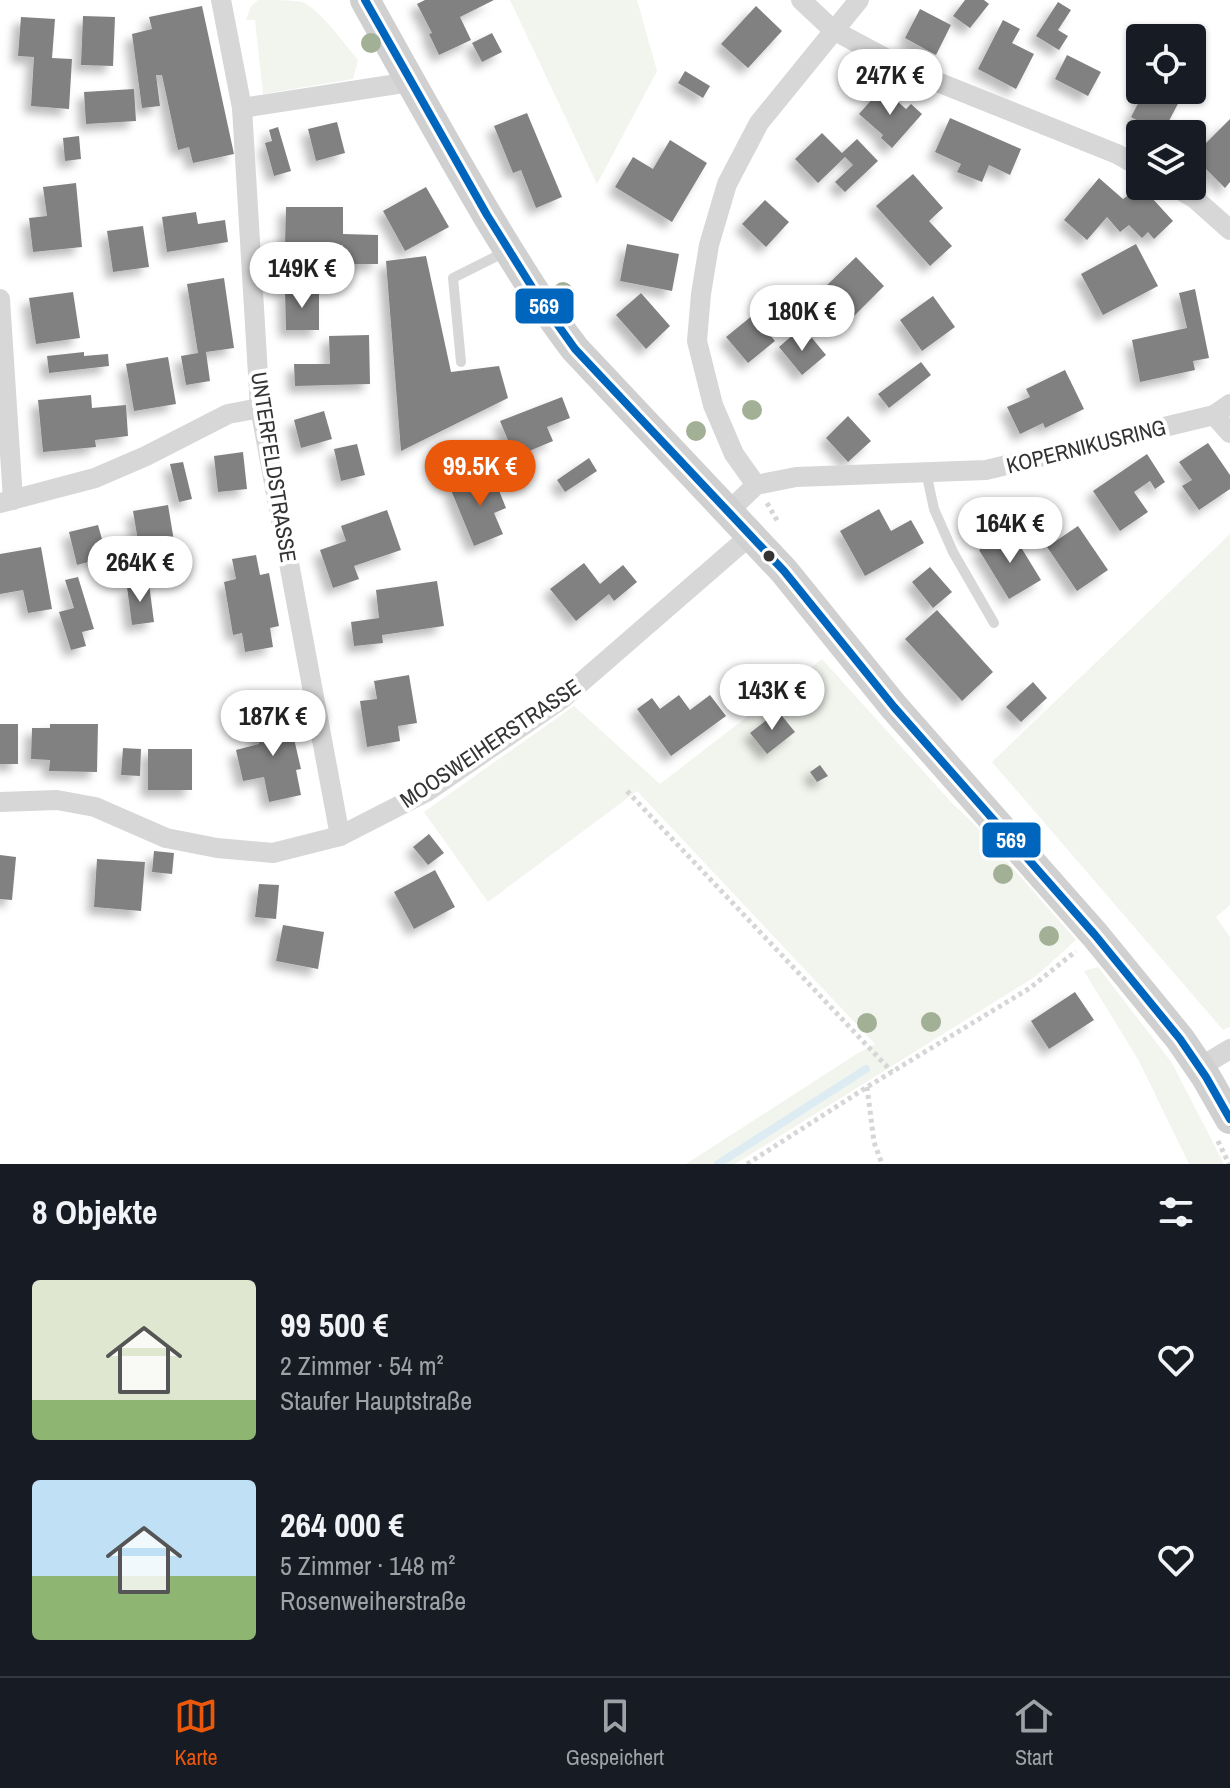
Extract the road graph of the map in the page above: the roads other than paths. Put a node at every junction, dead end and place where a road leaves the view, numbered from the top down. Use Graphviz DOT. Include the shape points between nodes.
graph roads {
  1 [pos="221,0"];
  2 [pos="365,0"];
  3 [pos="801,0"];
  4 [pos="859,0"];
  5 [pos="833,30"];
  6 [pos="410,82"];
  7 [pos="242,108"];
  8 [pos="1126,159"];
  9 [pos="1196,200"];
  10 [pos="1230,230"];
  11 [pos="508,250"];
  12 [pos="0,299"];
  13 [pos="461,362"];
  14 [pos="260,408"];
  15 [pos="1222,410"];
  16 [pos="1230,433"];
  17 [pos="926,472"];
  18 [pos="756,485"];
  19 [pos="7,502"];
  20 [pos="729,511"];
  21 [pos="752,534"];
  22 [pos="994,623"];
  23 [pos="0,802"];
  24 [pos="340,836"];
  25 [pos="1230,1049"];
  26 [pos="1200,1067"];
  27 [pos="1230,1119"];
  1 -- 7 [label="street, UNTERFELDSTRASSE"];
  2 -- 6 [label="street"];
  3 -- 5 [label="street"];
  4 -- 5 [label="street"];
  5 -- 8 [label="street" via="910,71"];
  5 -- 18 [label="street" via="759,123 727,184 709,245 697,341 713,405 734,454"];
  6 -- 7 [label="street"];
  6 -- 11 [label="street"];
  7 -- 14 [label="street, UNTERFELDSTRASSE"];
  9 -- 10 [label="street"];
  11 -- 13 [label="lane" via="453,278"];
  11 -- 20 [label="street" via="575,349"];
  12 -- 19 [label="street"];
  14 -- 19 [label="street" via="228,414 95,478"];
  14 -- 24 [label="street, UNTERFELDSTRASSE"];
  15 -- 16 [label="street, KOPERNIKUSRING"];
  15 -- 17 [label="street, KOPERNIKUSRING" via="986,470"];
  17 -- 18 [label="street, KOPERNIKUSRING" via="796,477"];
  17 -- 22 [label="lane" via="934,509 953,552"];
  18 -- 20 [label="street"];
  20 -- 21 [label="street"];
  21 -- 24 [label="street, MOOSWEIHERSTRASSE" via="562,699 428,791"];
  21 -- 26 [label="street" via="894,707 1095,935"];
  23 -- 24 [label="street, MOOSWEIHERSTRASSE" via="57,800 95,807 166,838 217,848 273,853"];
  25 -- 26 [label="street"];
  26 -- 27 [label="street"];
}
